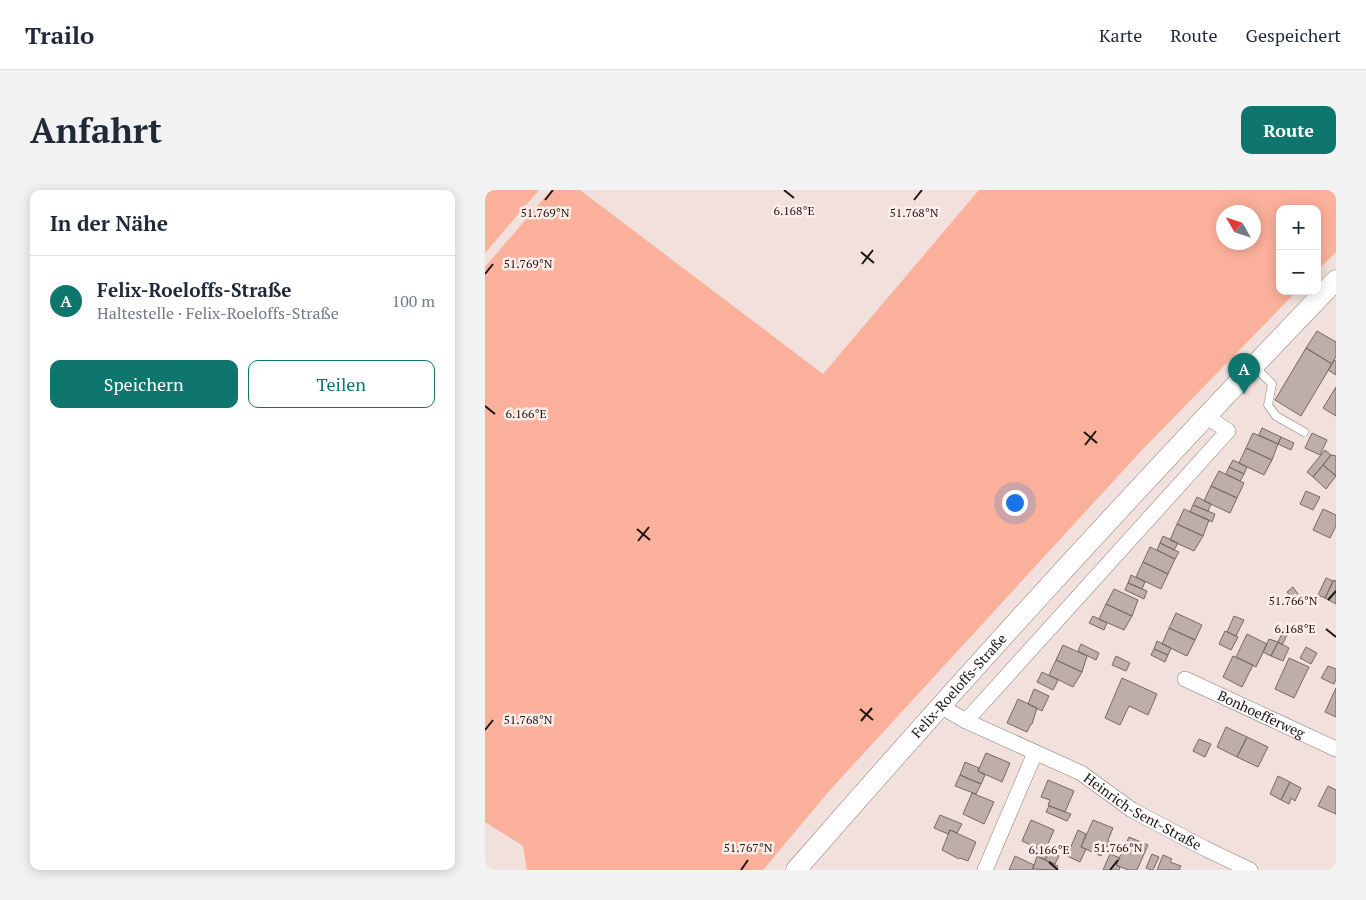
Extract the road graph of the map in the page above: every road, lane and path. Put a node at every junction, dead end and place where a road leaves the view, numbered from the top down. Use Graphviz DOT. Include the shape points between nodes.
graph roads {
  1 [pos="1336,280"];
  2 [pos="1254,366"];
  3 [pos="1206,416"];
  4 [pos="1304,432"];
  5 [pos="1185,679"];
  6 [pos="940,706"];
  7 [pos="966,721"];
  8 [pos="1336,749"];
  9 [pos="1035,753"];
  10 [pos="796,870"];
  11 [pos="985,870"];
  12 [pos="1250,870"];
  1 -- 2 [label="street, Felix-Roeloffs-Straße"];
  2 -- 3 [label="street, Felix-Roeloffs-Straße"];
  2 -- 4 [label="lane" via="1272,384 1268,405 1276,416"];
  3 -- 6 [label="street, Felix-Roeloffs-Straße"];
  3 -- 7 [label="street, Felix-Roeloffs-Straße" via="1228,431"];
  5 -- 8 [label="street, Bonhoefferweg"];
  6 -- 7 [label="street, Heinrich-Sent-Straße"];
  6 -- 10 [label="street, Felix-Roeloffs-Straße"];
  7 -- 9 [label="street, Heinrich-Sent-Straße"];
  9 -- 11 [label="street"];
  9 -- 12 [label="street, Heinrich-Sent-Straße" via="1081,773 1132,810"];
}
